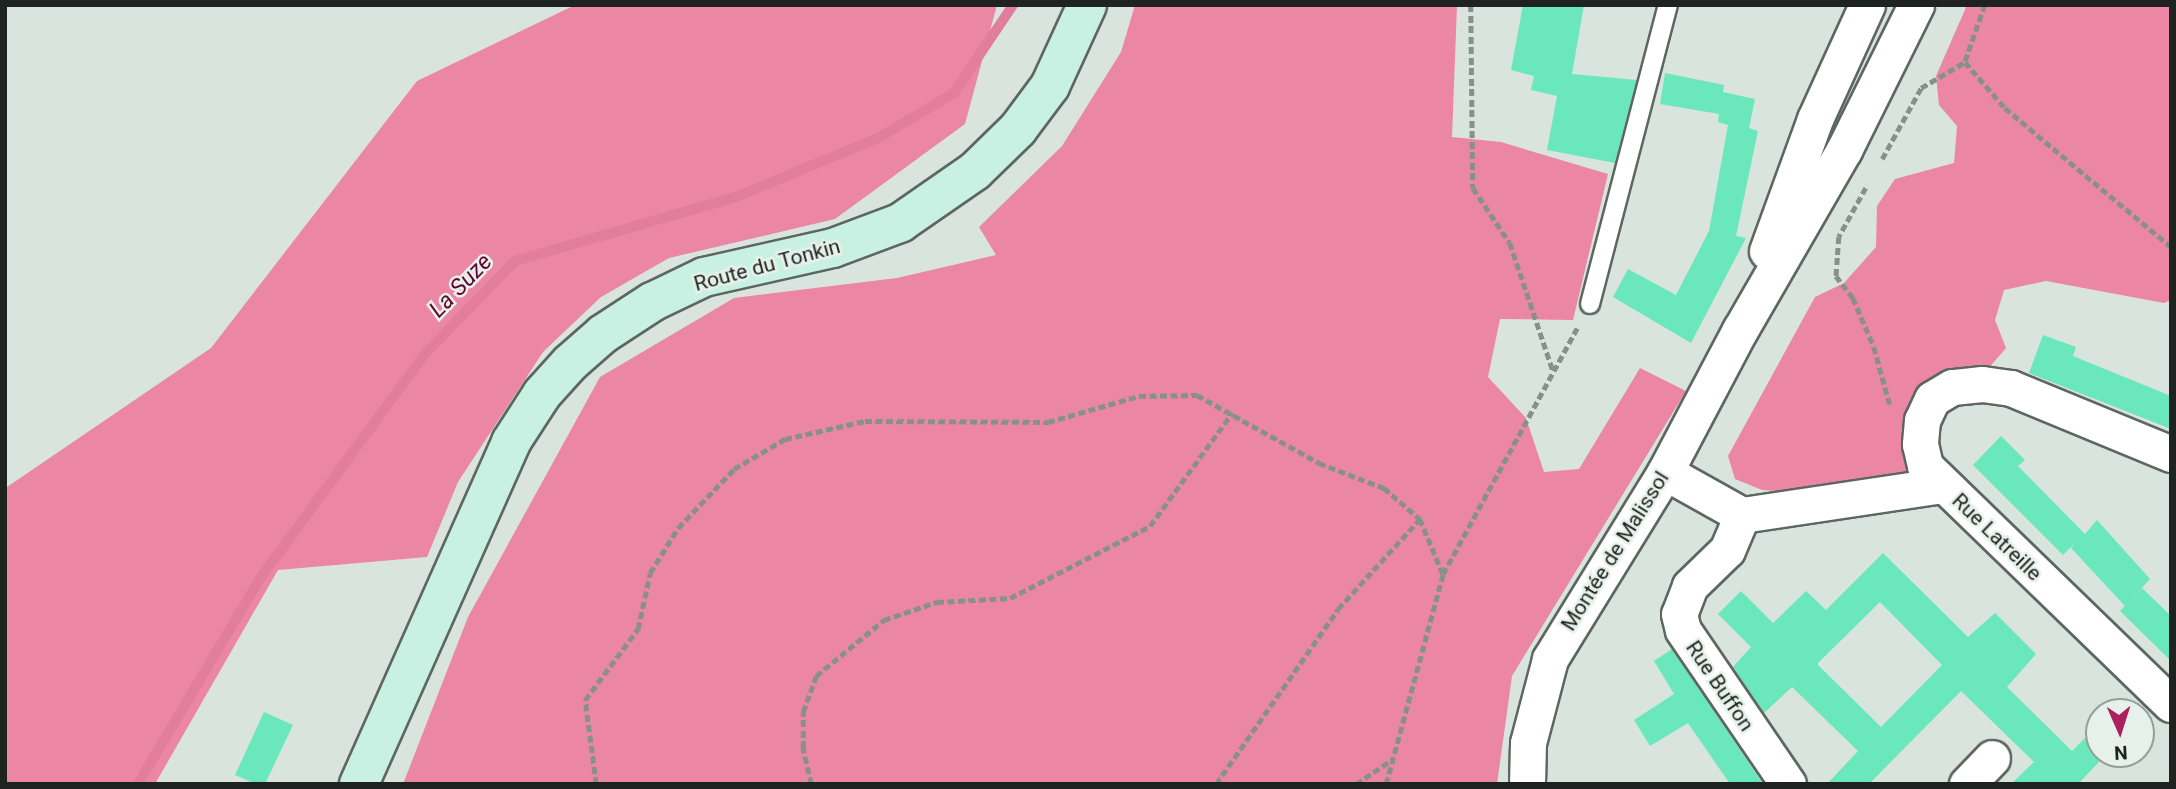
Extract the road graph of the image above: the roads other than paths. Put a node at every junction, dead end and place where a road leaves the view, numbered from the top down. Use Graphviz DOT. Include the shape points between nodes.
graph roads {
  1 [pos="1087,5"];
  2 [pos="1668,5"];
  3 [pos="1867,5"];
  4 [pos="1916,5"];
  5 [pos="1590,304"];
  6 [pos="1740,330"];
  7 [pos="2171,454"];
  8 [pos="1665,472"];
  9 [pos="1943,485"];
  10 [pos="1742,515"];
  11 [pos="2171,704"];
  12 [pos="384,731"];
  13 [pos="1992,758"];
  14 [pos="359,784"];
  15 [pos="369,784"];
  16 [pos="1527,784"];
  17 [pos="1788,784"];
  18 [pos="1967,784"];
  1 -- 12 [label="street, Route du Tonkin" via="1049,86 1018,129 975,171 900,223 833,248 704,278 652,302 570,363 542,394 511,442"];
  2 -- 5 [label="lane"];
  3 -- 6 [label="street, Montée de Malissol" via="1815,119"];
  4 -- 6 [label="street, Montée de Malissol" via="1844,150"];
  6 -- 8 [label="street, Montée de Malissol"];
  7 -- 9 [label="street" via="2011,388 1982,384 1952,387 1932,398 1922,420 1925,466"];
  8 -- 10 [label="street"];
  8 -- 16 [label="street, Montée de Malissol" via="1550,659 1528,743"];
  9 -- 10 [label="street, Rue Latreille"];
  9 -- 11 [label="street, Rue Latreille"];
  10 -- 17 [label="street, Rue Buffon" via="1727,550 1690,586 1679,614 1683,630"];
  12 -- 14 [label="street, Route du Tonkin"];
  12 -- 15 [label="street, Route du Tonkin"];
  13 -- 18 [label="street"];
}
